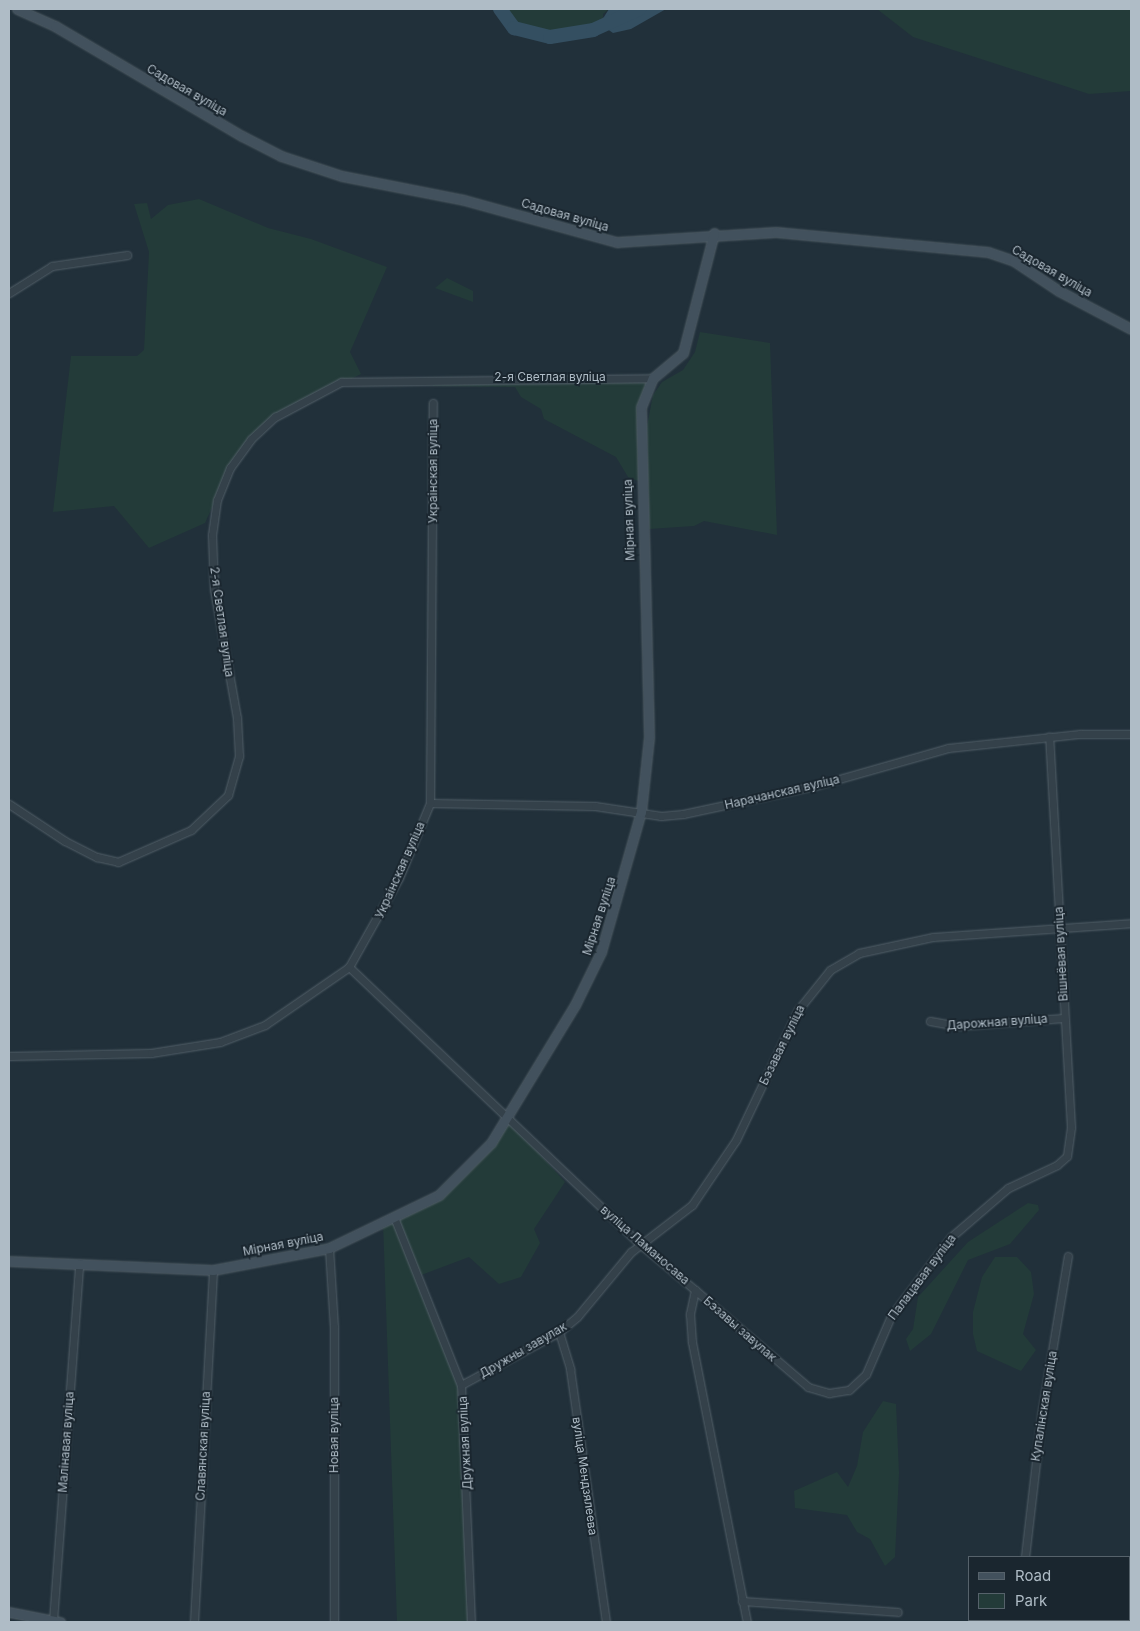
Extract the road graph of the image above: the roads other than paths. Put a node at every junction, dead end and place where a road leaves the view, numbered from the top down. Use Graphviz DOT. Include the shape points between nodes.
graph roads {
  1 [pos="16,9"];
  2 [pos="714,233"];
  3 [pos="128,255"];
  4 [pos="9,293"];
  5 [pos="1131,330"];
  6 [pos="653,378"];
  7 [pos="432,403"];
  8 [pos="1131,734"];
  9 [pos="1049,737"];
  10 [pos="430,803"];
  11 [pos="9,804"];
  12 [pos="641,812"];
  13 [pos="1131,923"];
  14 [pos="1059,925"];
  15 [pos="349,967"];
  16 [pos="1064,1018"];
  17 [pos="930,1021"];
  18 [pos="9,1056"];
  19 [pos="507,1118"];
  20 [pos="1057,1165"];
  21 [pos="394,1217"];
  22 [pos="640,1244"];
  23 [pos="329,1248"];
  24 [pos="1068,1256"];
  25 [pos="9,1261"];
  26 [pos="79,1263"];
  27 [pos="213,1270"];
  28 [pos="695,1290"];
  29 [pos="559,1332"];
  30 [pos="785,1368"];
  31 [pos="461,1385"];
  32 [pos="1025,1556"];
  33 [pos="742,1601"];
  34 [pos="9,1612"];
  35 [pos="898,1612"];
  36 [pos="56,1622"];
  37 [pos="194,1622"];
  38 [pos="334,1622"];
  39 [pos="471,1622"];
  40 [pos="606,1622"];
  41 [pos="747,1622"];
  1 -- 2 [label="street, Садовая вуліца" via="55,26 242,136 310,168 464,200 617,242"];
  2 -- 5 [label="street, Садовая вуліца" via="776,232 988,252 1014,261 1059,291"];
  2 -- 6 [label="street, Мірная вуліца" via="683,353"];
  3 -- 4 [label="street" via="52,266"];
  6 -- 11 [label="street, 2-я Светлая вуліца" via="341,382 275,417 251,438 230,468 217,500 212,535 214,590 237,718 239,756 228,795 191,830 118,862 97,857 65,841"];
  6 -- 12 [label="street, Мірная вуліца" via="644,395 640,427 649,737"];
  7 -- 10 [label="street, Украінская вуліца"];
  8 -- 9 [label="street, Нарачанская вуліца"];
  9 -- 12 [label="street, Нарачанская вуліца" via="948,748 809,787 683,814"];
  9 -- 14 [label="street, Вішнёвая вуліца"];
  10 -- 12 [label="street, Нарачанская вуліца" via="595,806"];
  10 -- 15 [label="street, Украінская вуліца" via="399,878"];
  12 -- 19 [label="street, Мірная вуліца" via="601,952 576,1005"];
  13 -- 14 [label="street, Бэзавая вуліца"];
  14 -- 16 [label="street, Вішнёвая вуліца"];
  14 -- 22 [label="street, Бэзавая вуліца" via="901,943 859,953 830,970 798,1010 746,1122 715,1175 679,1216"];
  15 -- 18 [label="street, Украінская вуліца" via="276,1018 220,1042 151,1053"];
  15 -- 19 [label="street, вуліца Ламаносава"];
  16 -- 17 [label="street, Дарожная вуліца" via="957,1026"];
  16 -- 20 [label="street, Вішнёвая вуліца" via="1071,1139 1067,1156"];
  19 -- 21 [label="street, Мірная вуліца" via="492,1143 439,1195"];
  19 -- 22 [label="street, вуліца Ламаносава"];
  20 -- 30 [label="street, Палацавая вуліца" via="1008,1188 951,1237 891,1316 866,1374 850,1390 818,1391"];
  21 -- 23 [label="street, Мірная вуліца"];
  21 -- 31 [label="street, Дружная вуліца"];
  22 -- 28 [label="street, вуліца Ламаносава"];
  22 -- 29 [label="street, Дружны завулак"];
  23 -- 27 [label="street, Мірная вуліца"];
  23 -- 38 [label="street, Новая вуліца" via="334,1327"];
  24 -- 32 [label="street, Купалінская вуліца" via="1042,1411"];
  25 -- 26 [label="street, Мірная вуліца"];
  26 -- 27 [label="street, Мірная вуліца"];
  26 -- 36 [label="street, Малінавая вуліца"];
  27 -- 37 [label="street, Славянская вуліца"];
  28 -- 30 [label="street, Бэзавы завулак"];
  28 -- 33 [label="street, вуліца Ламаносава" via="690,1314 692,1342"];
  29 -- 31 [label="street, Дружны завулак"];
  29 -- 40 [label="street, вуліца Мендзялеева" via="570,1369"];
  31 -- 39 [label="street, Дружная вуліца"];
  33 -- 35 [label="street"];
  33 -- 41 [label="street, вуліца Ламаносава"];
  34 -- 36 [label="street"];
}
